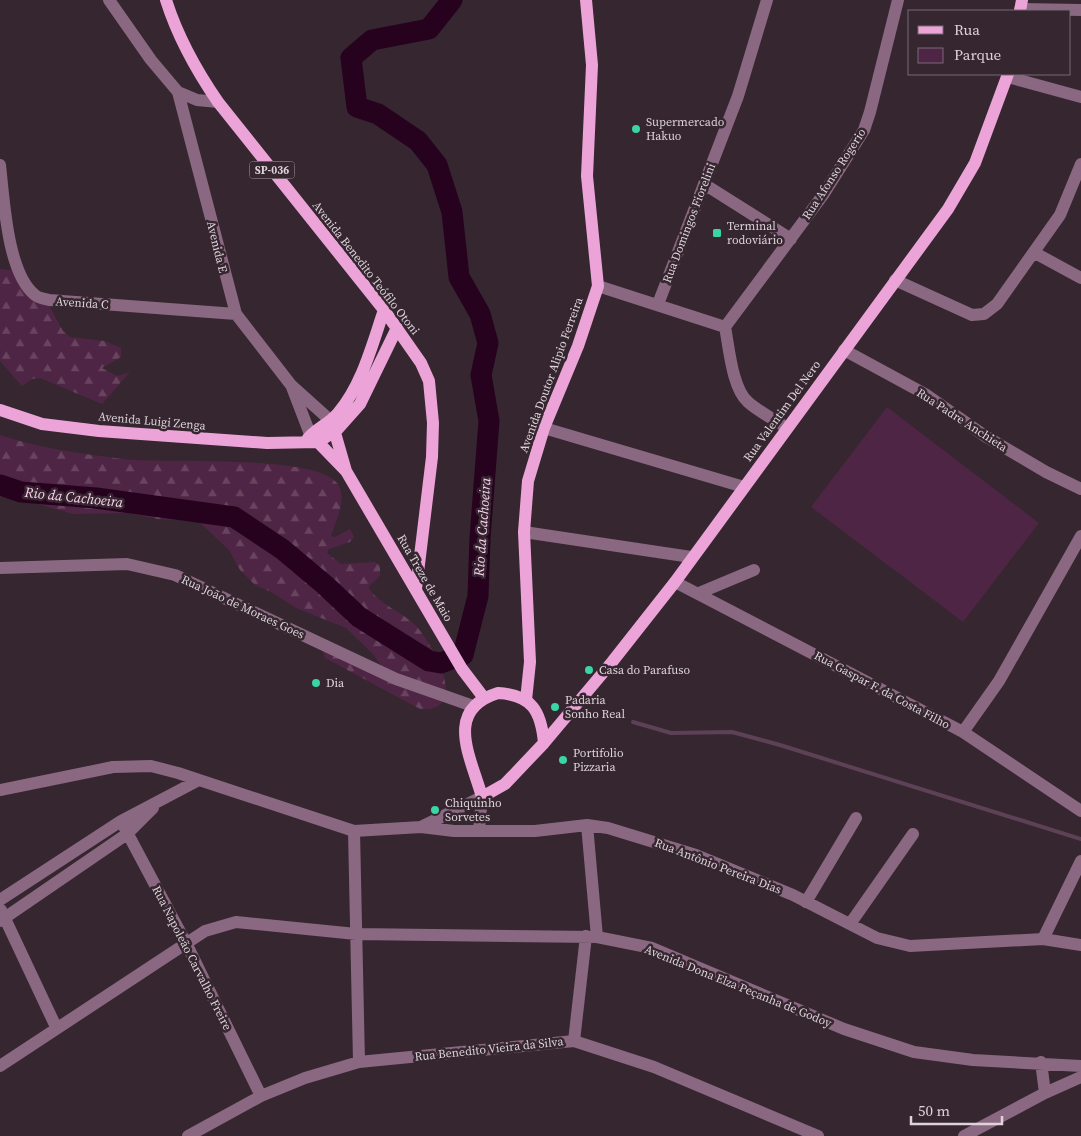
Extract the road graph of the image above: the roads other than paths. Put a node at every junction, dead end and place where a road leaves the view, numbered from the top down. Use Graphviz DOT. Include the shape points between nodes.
graph roads {
  1 [pos="109,0"];
  2 [pos="166,0"];
  3 [pos="586,0"];
  4 [pos="767,0"];
  5 [pos="898,0"];
  6 [pos="1020,7"];
  7 [pos="1081,10"];
  8 [pos="1008,75"];
  9 [pos="178,92"];
  10 [pos="1081,97"];
  11 [pos="218,102"];
  12 [pos="1081,164"];
  13 [pos="0,165"];
  14 [pos="704,184"];
  15 [pos="791,239"];
  16 [pos="1035,253"];
  17 [pos="1081,278"];
  18 [pos="895,280"];
  19 [pos="598,286"];
  20 [pos="658,304"];
  21 [pos="384,310"];
  22 [pos="236,314"];
  23 [pos="725,327"];
  24 [pos="397,328"];
  25 [pos="844,350"];
  26 [pos="291,385"];
  27 [pos="0,410"];
  28 [pos="333,426"];
  29 [pos="544,428"];
  30 [pos="787,428"];
  31 [pos="311,440"];
  32 [pos="346,471"];
  33 [pos="744,487"];
  34 [pos="1081,489"];
  35 [pos="524,532"];
  36 [pos="1081,536"];
  37 [pos="691,558"];
  38 [pos="0,568"];
  39 [pos="754,570"];
  40 [pos="675,582"];
  41 [pos="416,588"];
  42 [pos="699,593"];
  43 [pos="484,698"];
  44 [pos="526,700"];
  45 [pos="473,706"];
  46 [pos="963,732"];
  47 [pos="544,743"];
  48 [pos="197,781"];
  49 [pos="3,790"];
  50 [pos="482,797"];
  51 [pos="156,804"];
  52 [pos="1081,811"];
  53 [pos="856,818"];
  54 [pos="121,822"];
  55 [pos="587,825"];
  56 [pos="421,827"];
  57 [pos="480,830"];
  58 [pos="354,831"];
  59 [pos="127,834"];
  60 [pos="912,834"];
  61 [pos="1081,861"];
  62 [pos="0,900"];
  63 [pos="806,902"];
  64 [pos="2,915"];
  65 [pos="850,924"];
  66 [pos="356,934"];
  67 [pos="592,936"];
  68 [pos="1043,939"];
  69 [pos="186,943"];
  70 [pos="1081,945"];
  71 [pos="56,1027"];
  72 [pos="574,1041"];
  73 [pos="359,1062"];
  74 [pos="1042,1062"];
  75 [pos="0,1066"];
  76 [pos="1081,1066"];
  77 [pos="1081,1078"];
  78 [pos="1045,1093"];
  79 [pos="261,1096"];
  80 [pos="188,1136"];
  81 [pos="818,1136"];
  82 [pos="964,1136"];
  1 -- 9 [label="street" via="150,60"];
  2 -- 11 [label="main road, Avenida Benedito Teófilo Otoni / SP-036" via="182,42"];
  3 -- 19 [label="main road, Avenida Doutor Alipio Ferreira" via="592,65 587,176"];
  4 -- 14 [label="street, Rua Domingos Fiorelini" via="738,96"];
  5 -- 15 [label="street, Rua Afonso Rogerio" via="864,130"];
  6 -- 7 [label="street"];
  8 -- 10 [label="street"];
  8 -- 18 [label="main road, Rua Valentim Del Nero" via="974,163 948,209"];
  9 -- 11 [label="street" via="197,100"];
  9 -- 22 [label="street, Avenida E"];
  11 -- 21 [label="main road, Avenida Benedito Teófilo Otoni / SP-036"];
  12 -- 16 [label="street" via="1060,215"];
  13 -- 22 [label="street, Avenida C" via="13,252 20,274 36,296 49,300"];
  14 -- 15 [label="street"];
  14 -- 20 [label="street, Rua Domingos Fiorelini"];
  15 -- 23 [label="street, Rua Afonso Rogerio"];
  16 -- 17 [label="street"];
  16 -- 18 [label="street" via="996,304 984,314 972,315"];
  18 -- 25 [label="main road, Rua Valentim Del Nero"];
  19 -- 20 [label="street"];
  19 -- 29 [label="main road, Avenida Doutor Alipio Ferreira" via="578,346"];
  20 -- 23 [label="street"];
  21 -- 24 [label="main road, Avenida Benedito Teófilo Otoni / SP-036"];
  21 -- 28 [label="main road" via="354,390"];
  22 -- 26 [label="street, Avenida E"];
  23 -- 30 [label="street" via="734,373 742,394 748,402"];
  24 -- 28 [label="main road" via="360,404"];
  24 -- 41 [label="main road, Avenida Benedito Teófilo Otoni" via="429,381 433,423"];
  25 -- 30 [label="main road, Rua Valentim Del Nero"];
  25 -- 34 [label="street, Rua Padre Anchieta" via="925,394 985,436 1046,472"];
  26 -- 28 [label="street, Avenida E"];
  26 -- 31 [label="street, Avenida E"];
  27 -- 31 [label="main road, Avenida Luigi Zenga" via="42,424 100,431 229,441"];
  28 -- 31 [label="main road"];
  28 -- 32 [label="main road, Rua Treze de Maio"];
  29 -- 33 [label="street"];
  29 -- 35 [label="main road, Avenida Doutor Alipio Ferreira" via="528,481"];
  30 -- 33 [label="main road, Rua Valentim Del Nero"];
  31 -- 32 [label="main road, Rua Treze de Maio"];
  32 -- 41 [label="main road, Rua Treze de Maio"];
  33 -- 37 [label="main road, Rua Valentim Del Nero"];
  35 -- 37 [label="street"];
  35 -- 44 [label="main road, Avenida Doutor Alipio Ferreira" via="530,662"];
  36 -- 46 [label="street" via="999,681"];
  37 -- 40 [label="main road, Rua Valentim Del Nero"];
  38 -- 45 [label="street, Rua João de Moraes Goes" via="127,564 175,575 396,678"];
  39 -- 42 [label="street"];
  40 -- 42 [label="street, Rua Gaspar F. da Costa Filho"];
  40 -- 47 [label="main road, Rua Valentim Del Nero"];
  41 -- 43 [label="main road, Rua Treze de Maio" via="462,670"];
  42 -- 46 [label="street, Rua Gaspar F. da Costa Filho"];
  43 -- 44 [label="main road" via="498,693 513,694"];
  43 -- 45 [label="main road"];
  44 -- 47 [label="main road" via="542,724"];
  45 -- 50 [label="main road" via="465,721 466,738"];
  46 -- 52 [label="street, Rua Gaspar F. da Costa Filho"];
  47 -- 50 [label="main road, Rua Valentim Del Nero" via="505,784"];
  48 -- 49 [label="street" via="151,766 113,767"];
  48 -- 51 [label="street"];
  48 -- 58 [label="street"];
  50 -- 56 [label="street"];
  50 -- 57 [label="street"];
  51 -- 54 [label="street"];
  51 -- 59 [label="street"];
  53 -- 63 [label="street"];
  54 -- 59 [label="street, Rua Napoleão Carvalho Freire"];
  54 -- 62 [label="street"];
  55 -- 57 [label="street, Rua Antônio Pereira Dias" via="534,831"];
  55 -- 63 [label="street, Rua Antônio Pereira Dias" via="635,835 696,855"];
  55 -- 67 [label="street"];
  56 -- 57 [label="street, Rua Antônio Pereira Dias"];
  56 -- 58 [label="street"];
  58 -- 66 [label="street"];
  59 -- 64 [label="street"];
  59 -- 69 [label="street, Rua Napoleão Carvalho Freire"];
  60 -- 65 [label="street"];
  61 -- 68 [label="street"];
  63 -- 65 [label="street, Rua Antônio Pereira Dias"];
  64 -- 71 [label="street"];
  65 -- 68 [label="street, Rua Antônio Pereira Dias" via="877,938 910,946"];
  66 -- 67 [label="street, Avenida Dona Elza Peçanha de Godoy"];
  66 -- 69 [label="street, Avenida Dona Elza Peçanha de Godoy" via="236,922 205,931"];
  66 -- 73 [label="street"];
  67 -- 72 [label="street"];
  67 -- 74 [label="street, Avenida Dona Elza Peçanha de Godoy" via="652,948 844,1030 914,1052 972,1060"];
  68 -- 70 [label="street, Rua Antônio Pereira Dias"];
  69 -- 71 [label="street, Avenida Dona Elza Peçanha de Godoy"];
  69 -- 79 [label="street, Rua Napoleão Carvalho Freire"];
  71 -- 75 [label="street, Avenida Dona Elza Peçanha de Godoy"];
  72 -- 73 [label="street, Rua Benedito Vieira da Silva"];
  72 -- 81 [label="street, Rua Benedito Vieira da Silva" via="654,1067"];
  73 -- 79 [label="street, Rua Benedito Vieira da Silva" via="305,1078"];
  74 -- 76 [label="street, Avenida Dona Elza Peçanha de Godoy"];
  74 -- 78 [label="street"];
  77 -- 78 [label="street"];
  78 -- 82 [label="street"];
  79 -- 80 [label="street, Rua Benedito Vieira da Silva"];
}
